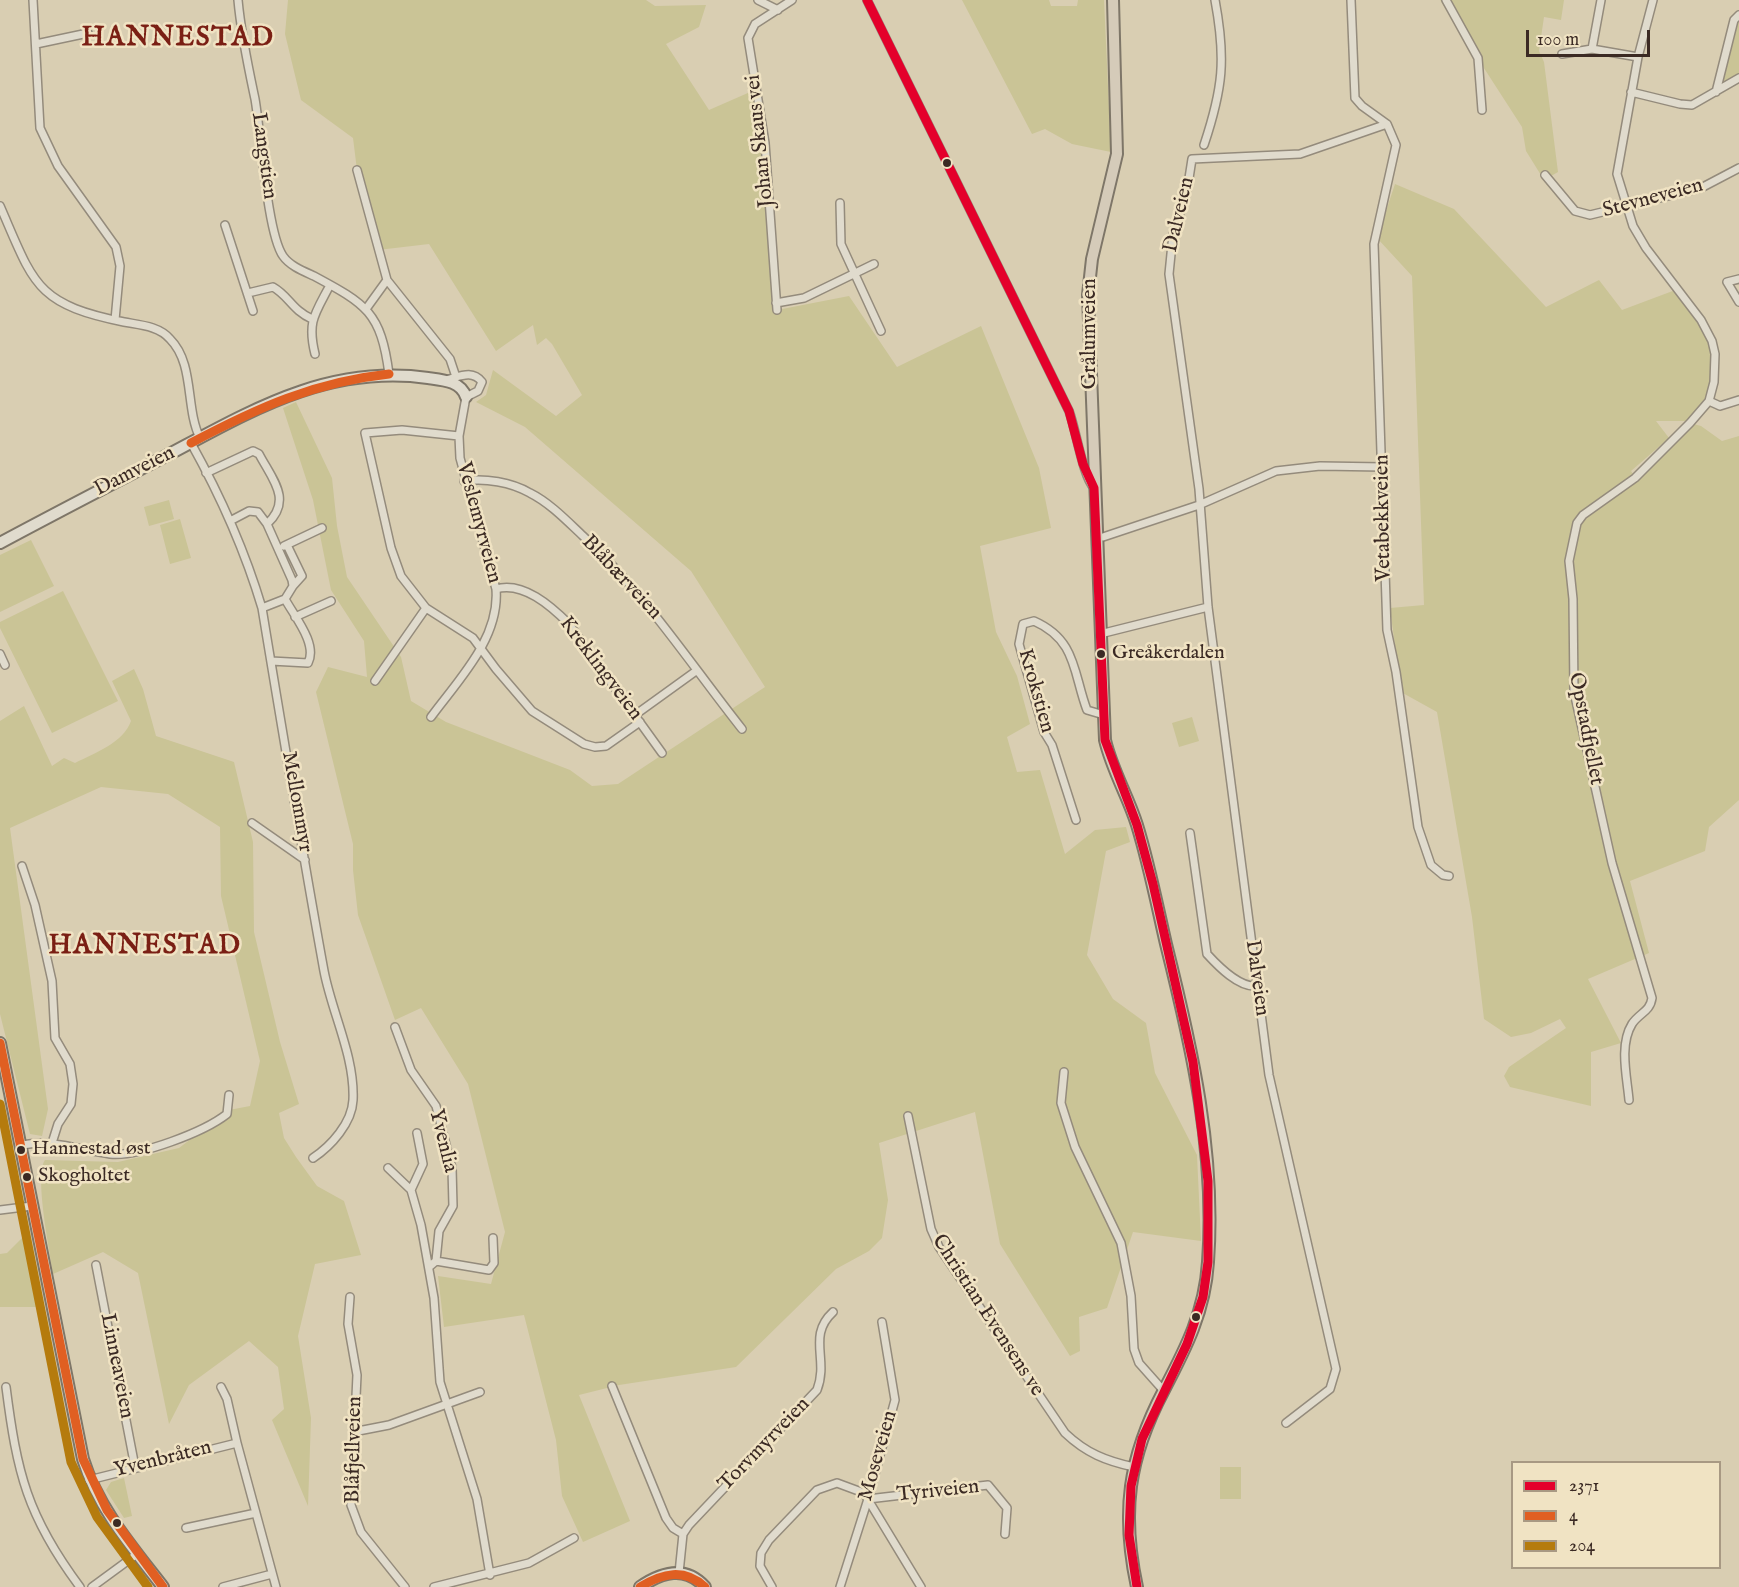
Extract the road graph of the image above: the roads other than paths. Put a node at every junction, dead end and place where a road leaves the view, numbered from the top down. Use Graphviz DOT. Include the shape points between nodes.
graph roads {
  1 [pos="33,0"];
  2 [pos="238,0"];
  3 [pos="758,0"];
  4 [pos="792,0"];
  5 [pos="867,0"];
  6 [pos="1113,0"];
  7 [pos="1215,0"];
  8 [pos="1351,0"];
  9 [pos="1446,0"];
  10 [pos="1601,0"];
  11 [pos="1653,0"];
  12 [pos="778,10"];
  13 [pos="1739,15"];
  14 [pos="88,33"];
  15 [pos="36,44"];
  16 [pos="1592,49"];
  17 [pos="1562,54"];
  18 [pos="1638,57"];
  19 [pos="1739,78"];
  20 [pos="1631,92"];
  21 [pos="1716,92"];
  22 [pos="1482,110"];
  23 [pos="1388,124"];
  24 [pos="1204,145"];
  25 [pos="1739,168"];
  26 [pos="357,170"];
  27 [pos="1545,176"];
  28 [pos="840,203"];
  29 [pos="0,206"];
  30 [pos="1626,206"];
  31 [pos="225,225"];
  32 [pos="874,264"];
  33 [pos="854,273"];
  34 [pos="1739,279"];
  35 [pos="387,280"];
  36 [pos="330,285"];
  37 [pos="248,293"];
  38 [pos="1739,302"];
  39 [pos="366,309"];
  40 [pos="254,311"];
  41 [pos="312,319"];
  42 [pos="116,320"];
  43 [pos="881,331"];
  44 [pos="315,354"];
  45 [pos="388,374"];
  46 [pos="450,379"];
  47 [pos="466,397"];
  48 [pos="1739,400"];
  49 [pos="1708,401"];
  50 [pos="459,436"];
  51 [pos="195,441"];
  52 [pos="1383,467"];
  53 [pos="206,473"];
  54 [pos="464,481"];
  55 [pos="1094,488"];
  56 [pos="1199,505"];
  57 [pos="230,521"];
  58 [pos="267,524"];
  59 [pos="322,528"];
  60 [pos="1103,537"];
  61 [pos="0,543"];
  62 [pos="287,545"];
  63 [pos="279,549"];
  64 [pos="293,586"];
  65 [pos="496,588"];
  66 [pos="285,599"];
  67 [pos="331,602"];
  68 [pos="1208,607"];
  69 [pos="262,608"];
  70 [pos="426,608"];
  71 [pos="295,617"];
  72 [pos="1100,634"];
  73 [pos="481,646"];
  74 [pos="0,654"];
  75 [pos="271,662"];
  76 [pos="5,665"];
  77 [pos="696,671"];
  78 [pos="375,681"];
  79 [pos="635,715"];
  80 [pos="1104,715"];
  81 [pos="431,717"];
  82 [pos="640,722"];
  83 [pos="742,729"];
  84 [pos="662,753"];
  85 [pos="1076,820"];
  86 [pos="252,823"];
  87 [pos="1190,832"];
  88 [pos="305,860"];
  89 [pos="22,866"];
  90 [pos="1449,876"];
  91 [pos="1257,986"];
  92 [pos="395,1027"];
  93 [pos="0,1043"];
  94 [pos="1064,1072"];
  95 [pos="229,1095"];
  96 [pos="1629,1100"];
  97 [pos="908,1116"];
  98 [pos="417,1133"];
  99 [pos="52,1143"];
  100 [pos="22,1145"];
  101 [pos="313,1158"];
  102 [pos="388,1168"];
  103 [pos="411,1190"];
  104 [pos="32,1206"];
  105 [pos="0,1210"];
  106 [pos="493,1238"];
  107 [pos="436,1261"];
  108 [pos="96,1265"];
  109 [pos="429,1267"];
  110 [pos="350,1296"];
  111 [pos="833,1312"];
  112 [pos="882,1322"];
  113 [pos="612,1386"];
  114 [pos="6,1387"];
  115 [pos="221,1387"];
  116 [pos="1163,1390"];
  117 [pos="480,1392"];
  118 [pos="446,1406"];
  119 [pos="1286,1423"];
  120 [pos="353,1432"];
  121 [pos="237,1443"];
  122 [pos="135,1467"];
  123 [pos="1134,1467"];
  124 [pos="88,1475"];
  125 [pos="868,1499"];
  126 [pos="256,1513"];
  127 [pos="186,1528"];
  128 [pos="683,1534"];
  129 [pos="1005,1534"];
  130 [pos="574,1538"];
  131 [pos="137,1554"];
  132 [pos="679,1573"];
  133 [pos="272,1574"];
  134 [pos="490,1575"];
  135 [pos="80,1587"];
  136 [pos="92,1587"];
  137 [pos="163,1587"];
  138 [pos="223,1587"];
  139 [pos="276,1587"];
  140 [pos="405,1587"];
  141 [pos="434,1587"];
  142 [pos="639,1587"];
  143 [pos="705,1587"];
  144 [pos="772,1587"];
  145 [pos="840,1587"];
  146 [pos="921,1587"];
  147 [pos="1137,1587"];
  1 -- 15 [label="street"];
  2 -- 36 [label="street, Langstien" via="273,228 280,250 290,263"];
  3 -- 12 [label="street"];
  4 -- 12 [label="street, Johan Skaus vei"];
  5 -- 55 [label="street" via="1070,411 1088,479"];
  6 -- 55 [label="main road, Grålumveien" via="1117,154 1088,284"];
  7 -- 24 [label="street" via="1223,67"];
  8 -- 23 [label="street" via="1355,98"];
  9 -- 22 [label="street" via="1478,58"];
  10 -- 16 [label="street"];
  11 -- 18 [label="street, Opstadfjellet"];
  12 -- 33 [label="street, Johan Skaus vei" via="751,28 748,38 765,143 777,307"];
  13 -- 21 [label="street" via="1734,20"];
  14 -- 15 [label="street"];
  15 -- 42 [label="street" via="40,128 45,141 119,256"];
  16 -- 17 [label="street"];
  16 -- 18 [label="street"];
  18 -- 20 [label="street, Opstadfjellet"];
  19 -- 21 [label="street"];
  20 -- 21 [label="street" via="1686,105"];
  20 -- 30 [label="street, Opstadfjellet" via="1618,164"];
  23 -- 52 [label="street, Vetabekkveien" via="1396,145 1374,244"];
  23 -- 56 [label="street, Dalveien" via="1300,154 1192,159 1187,191 1173,234 1169,274"];
  25 -- 30 [label="street, Stevneveien" via="1701,188"];
  26 -- 35 [label="street"];
  27 -- 30 [label="street, Stevneveien" via="1575,211 1590,215"];
  28 -- 33 [label="street" via="841,244"];
  29 -- 42 [label="street, Mellommyr" via="26,267 40,288 69,308"];
  30 -- 49 [label="street, Opstadfjellet" via="1646,248 1701,320 1712,341 1716,366"];
  31 -- 37 [label="street"];
  32 -- 33 [label="street, Johan Skaus vei"];
  33 -- 43 [label="street"];
  34 -- 38 [label="street" via="1727,282"];
  35 -- 39 [label="street"];
  35 -- 46 [label="street" via="450,359"];
  36 -- 39 [label="street, Langstien"];
  36 -- 41 [label="street"];
  37 -- 40 [label="street"];
  37 -- 41 [label="street" via="273,287 298,312"];
  39 -- 45 [label="street, Langstien" via="382,333"];
  41 -- 44 [label="street" via="310,332"];
  42 -- 51 [label="street, Mellommyr" via="157,330 176,345 185,372"];
  45 -- 46 [label="street, Damveien"];
  45 -- 51 [label="street, Damveien" via="349,377 307,388"];
  46 -- 47 [label="street"];
  46 -- 47 [label="street, Damveien" via="469,375 481,379 478,391"];
  47 -- 50 [label="street, Veslemyrveien"];
  48 -- 49 [label="street" via="1720,406"];
  49 -- 96 [label="street, Opstadfjellet" via="1635,477 1583,515 1569,561 1574,692 1612,863 1652,998 1651,1006 1632,1024 1627,1035"];
  50 -- 54 [label="street, Veslemyrveien"];
  50 -- 70 [label="street" via="402,430 365,432 398,568"];
  51 -- 53 [label="street, Mellommyr"];
  51 -- 61 [label="street, Damveien"];
  52 -- 56 [label="street" via="1320,466 1276,471"];
  52 -- 90 [label="street, Vetabekkveien" via="1387,630 1402,728 1426,854 1437,871"];
  53 -- 57 [label="street, Mellommyr"];
  53 -- 58 [label="street" via="243,453 256,451 280,496 279,510"];
  54 -- 65 [label="street, Veslemyrveien"];
  54 -- 77 [label="street, Blåbærveien" via="477,479 512,485 531,493 565,520 628,581"];
  55 -- 72 [label="main road, Grålumveien"];
  56 -- 60 [label="street"];
  56 -- 68 [label="street, Dalveien"];
  57 -- 58 [label="street" via="253,511"];
  57 -- 69 [label="street, Mellommyr" via="250,566"];
  58 -- 63 [label="street"];
  59 -- 62 [label="street"];
  62 -- 63 [label="street"];
  62 -- 64 [label="street" via="302,576"];
  63 -- 64 [label="street"];
  64 -- 66 [label="street"];
  65 -- 73 [label="street, Veslemyrveien" via="495,619"];
  65 -- 79 [label="street, Kreklingveien" via="514,587 554,608"];
  66 -- 69 [label="street"];
  66 -- 71 [label="street"];
  67 -- 71 [label="street"];
  68 -- 72 [label="street"];
  68 -- 91 [label="street, Dalveien"];
  69 -- 75 [label="street, Mellommyr"];
  70 -- 73 [label="street"];
  70 -- 78 [label="street"];
  71 -- 75 [label="street" via="309,642 310,660 293,664"];
  72 -- 80 [label="main road, Grålumveien"];
  73 -- 81 [label="street, Veslemyrveien"];
  73 -- 82 [label="street" via="495,669 532,711 584,744 606,746"];
  74 -- 76 [label="street"];
  75 -- 88 [label="street, Mellommyr"];
  77 -- 79 [label="street"];
  77 -- 83 [label="street, Blåbærveien"];
  79 -- 82 [label="street, Kreklingveien"];
  80 -- 85 [label="street, Krokstien" via="1087,710 1078,673 1060,639 1034,621 1023,624 1019,644 1044,732 1052,745"];
  80 -- 116 [label="main road, Grålumveien" via="1109,755 1137,825 1150,875 1190,1041 1202,1111 1210,1240 1208,1266 1197,1323"];
  82 -- 84 [label="street, Kreklingveien"];
  86 -- 88 [label="street"];
  87 -- 91 [label="street" via="1206,951 1238,980"];
  88 -- 101 [label="street, Mellommyr" via="330,998 353,1088 349,1116 336,1138"];
  89 -- 99 [label="street" via="52,981 55,1038 70,1064 74,1084 71,1104"];
  91 -- 119 [label="street, Dalveien" via="1269,1075 1336,1369 1330,1389"];
  92 -- 107 [label="street, Yvenlia" via="411,1070 436,1106 452,1168 453,1206 439,1231"];
  93 -- 100 [label="street"];
  94 -- 116 [label="street" via="1061,1103 1075,1147 1121,1243 1131,1296 1134,1349 1139,1363"];
  95 -- 99 [label="street" via="227,1114 213,1125 133,1153 109,1154"];
  97 -- 123 [label="street, Christian Evensens ve" via="931,1229 939,1247 1065,1433 1097,1457"];
  98 -- 103 [label="street, Yvenlia" via="423,1164"];
  99 -- 100 [label="street"];
  100 -- 104 [label="street"];
  102 -- 103 [label="street, Yvenlia"];
  103 -- 109 [label="street, Yvenlia"];
  104 -- 105 [label="street"];
  104 -- 124 [label="street" via="75,1430"];
  106 -- 107 [label="street" via="494,1263 489,1270"];
  107 -- 109 [label="street"];
  108 -- 122 [label="street, Linneaveien"];
  109 -- 118 [label="street, Yvenlia" via="440,1382"];
  110 -- 120 [label="street, Blåfjellveien" via="348,1324 357,1375"];
  111 -- 128 [label="street, Torvmyrveien" via="820,1328 823,1366 817,1390"];
  112 -- 125 [label="street, Moseveien" via="895,1400"];
  113 -- 128 [label="street" via="666,1518"];
  114 -- 135 [label="street" via="22,1482 46,1538"];
  115 -- 121 [label="street, Yvenbråten"];
  116 -- 123 [label="main road, Grålumveien"];
  117 -- 118 [label="street"];
  118 -- 120 [label="street"];
  118 -- 134 [label="street, Yvenlia" via="477,1499"];
  120 -- 140 [label="street, Blåfjellveien" via="350,1489 356,1521"];
  121 -- 122 [label="street, Yvenbråten"];
  121 -- 126 [label="street, Yvenbråten"];
  122 -- 124 [label="street, Yvenbråten"];
  123 -- 147 [label="main road, Grålumveien" via="1127,1531"];
  124 -- 131 [label="street" via="109,1516"];
  125 -- 129 [label="street, Tyriveien" via="988,1485 1007,1508"];
  125 -- 144 [label="street" via="841,1483 817,1490 764,1547 760,1566"];
  125 -- 145 [label="street, Moseveien"];
  125 -- 146 [label="street"];
  126 -- 127 [label="street"];
  126 -- 133 [label="street, Yvenbråten"];
  128 -- 132 [label="street"];
  130 -- 134 [label="street" via="529,1563"];
  131 -- 136 [label="street"];
  131 -- 137 [label="street"];
  132 -- 142 [label="street" via="661,1575"];
  132 -- 143 [label="street" via="694,1577"];
  133 -- 138 [label="street"];
  133 -- 139 [label="street, Yvenbråten"];
  134 -- 141 [label="street"];
}
